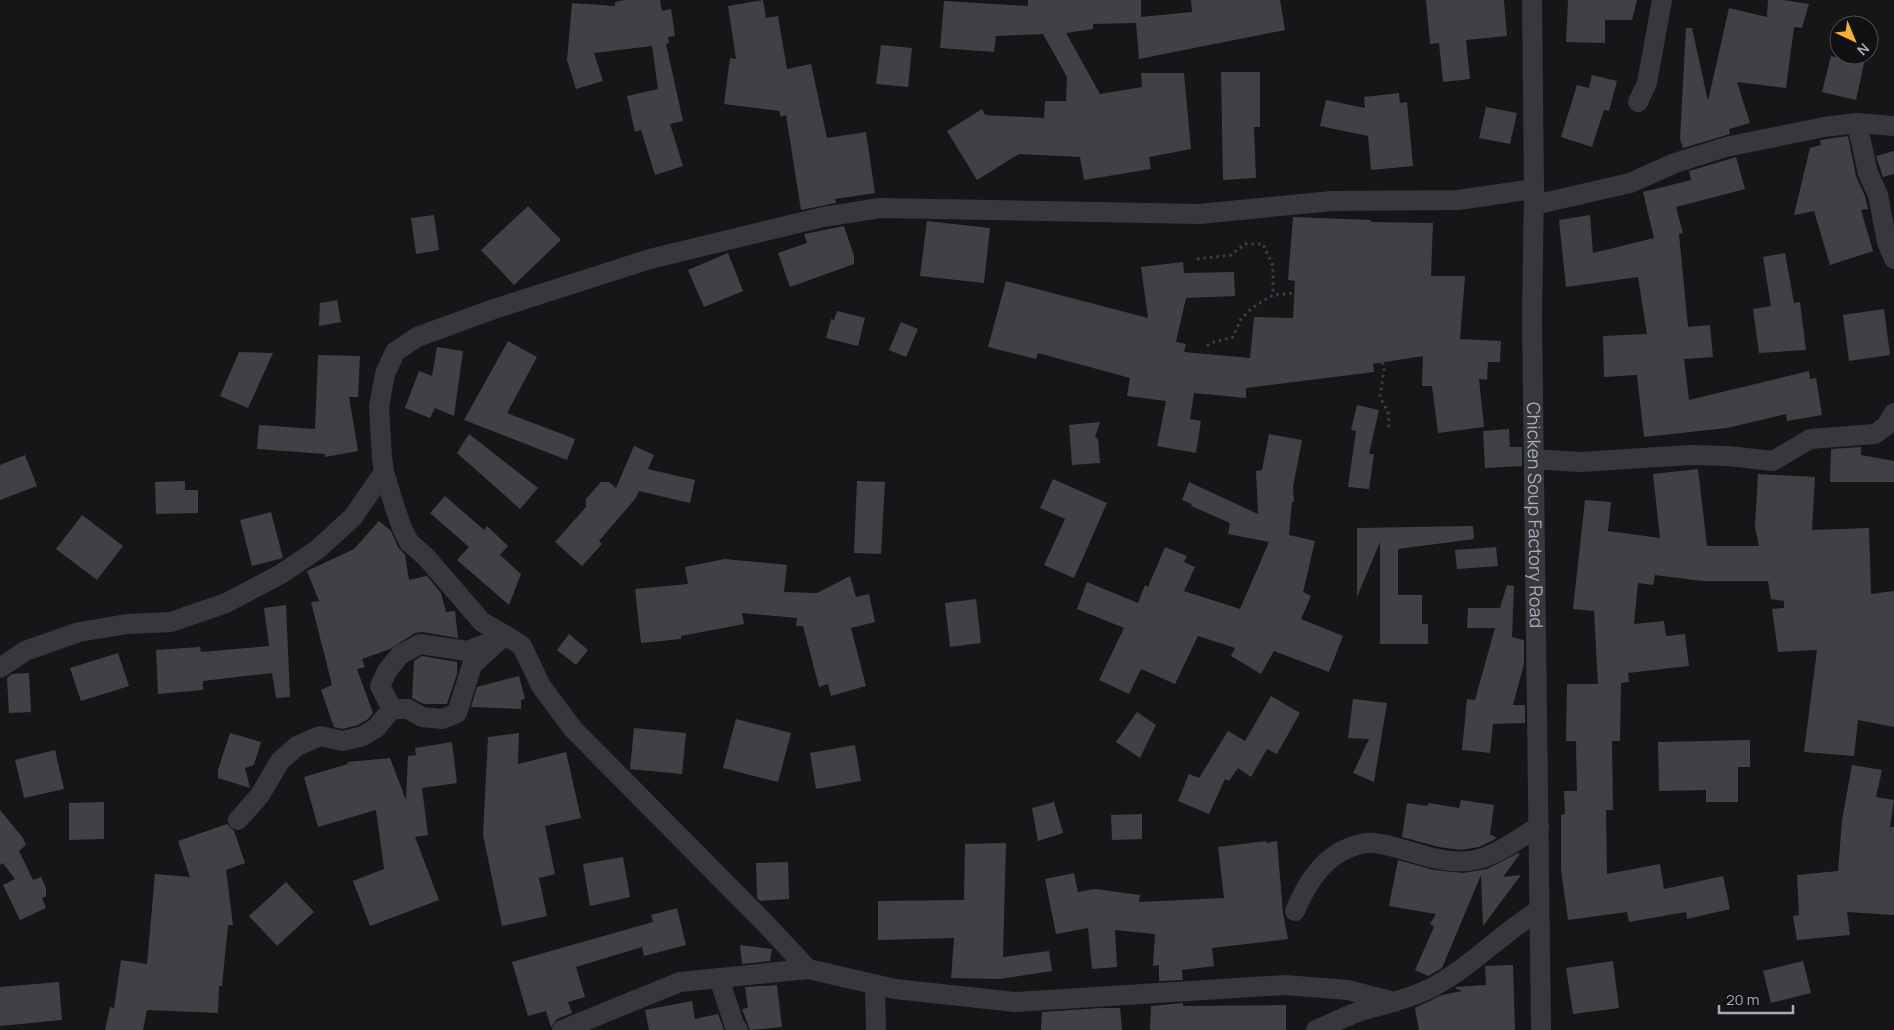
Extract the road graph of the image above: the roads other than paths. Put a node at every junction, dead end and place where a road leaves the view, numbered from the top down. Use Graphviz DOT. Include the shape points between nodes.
graph roads {
  1 [pos="1532,0"];
  2 [pos="1662,0"];
  3 [pos="1638,102"];
  4 [pos="1857,123"];
  5 [pos="1894,126"];
  6 [pos="1534,197"];
  7 [pos="1894,259"];
  8 [pos="1894,413"];
  9 [pos="1534,459"];
  10 [pos="384,472"];
  11 [pos="505,635"];
  12 [pos="0,668"];
  13 [pos="392,709"];
  14 [pos="238,820"];
  15 [pos="1539,826"];
  16 [pos="1540,910"];
  17 [pos="1295,911"];
  18 [pos="808,969"];
  19 [pos="720,978"];
  20 [pos="875,984"];
  21 [pos="1394,1002"];
  22 [pos="562,1030"];
  23 [pos="738,1030"];
  24 [pos="876,1030"];
  25 [pos="1316,1030"];
  26 [pos="1541,1030"];
  1 -- 6 [label="street, Chicken Soup Factory Road"];
  2 -- 3 [label="street" via="1647,82"];
  4 -- 5 [label="street"];
  4 -- 6 [label="street" via="1726,147 1675,163 1630,183"];
  4 -- 7 [label="street" via="1868,173 1878,195 1887,242"];
  6 -- 9 [label="street, Chicken Soup Factory Road"];
  6 -- 10 [label="street" via="1332,201 1199,214 880,208 822,217 650,259 417,337 395,352 385,374 379,407"];
  8 -- 9 [label="street" via="1886,426 1875,434 1810,439 1773,461 1690,455 1580,462"];
  9 -- 15 [label="street, Chicken Soup Factory Road"];
  10 -- 11 [label="street" via="409,542 482,622"];
  10 -- 12 [label="street" via="353,517 318,549 226,603 172,622 127,624 79,632 25,651"];
  11 -- 13 [label="street" via="472,665 457,713 442,719 422,717 408,709"];
  11 -- 13 [label="street" via="467,652 420,644 400,655 380,686"];
  11 -- 18 [label="street" via="522,646 541,686 573,729"];
  13 -- 14 [label="street" via="376,728 363,736 343,741 320,736 297,746 280,761 260,795"];
  15 -- 16 [label="street, Chicken Soup Factory Road"];
  15 -- 17 [label="street" via="1476,860 1454,862 1434,859 1373,842 1342,850 1327,860 1313,877"];
  16 -- 21 [label="street" via="1516,924 1459,971 1430,989"];
  16 -- 26 [label="street, Chicken Soup Factory Road"];
  18 -- 19 [label="street"];
  18 -- 20 [label="street"];
  19 -- 22 [label="street" via="680,982"];
  19 -- 23 [label="street"];
  20 -- 21 [label="street" via="1015,1002 1285,985 1348,990"];
  20 -- 24 [label="street"];
  21 -- 25 [label="street"];
}
